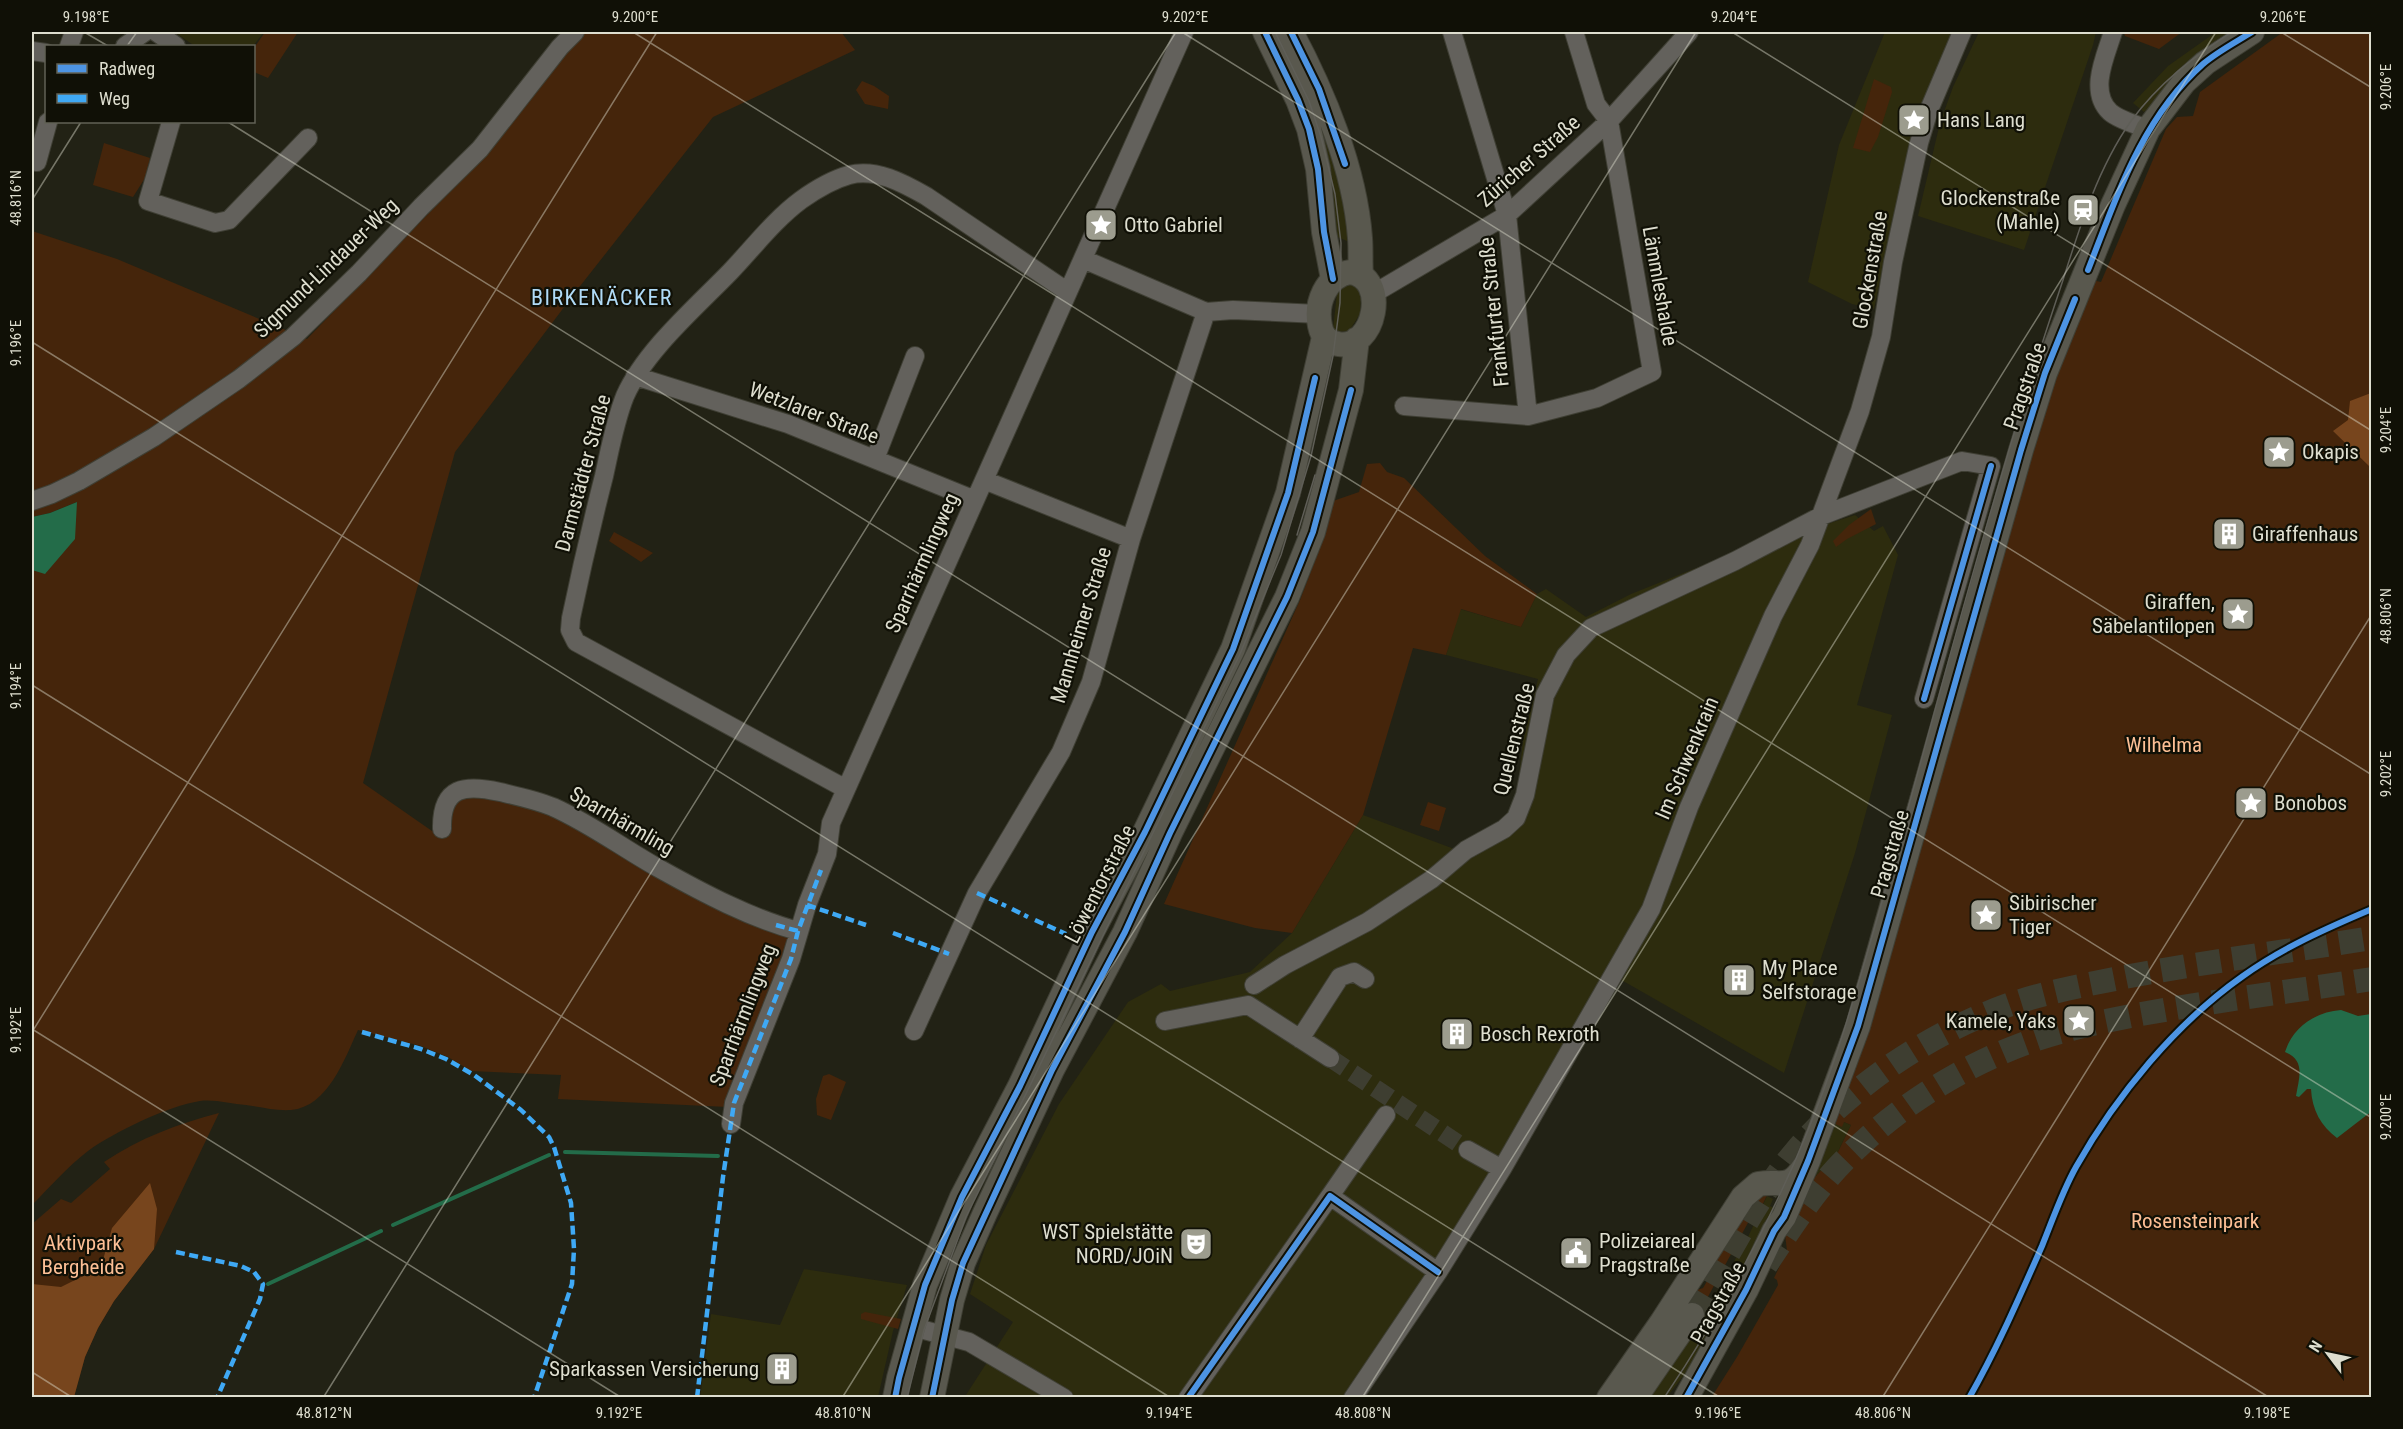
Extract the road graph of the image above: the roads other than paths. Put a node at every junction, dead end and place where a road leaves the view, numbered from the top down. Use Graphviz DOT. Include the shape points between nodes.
graph roads {
  1 [pos="145,32"];
  2 [pos="156,32"];
  3 [pos="575,32"];
  4 [pos="1184,32"];
  5 [pos="1265,32"];
  6 [pos="1292,32"];
  7 [pos="1452,32"];
  8 [pos="1574,32"];
  9 [pos="1689,32"];
  10 [pos="1962,32"];
  11 [pos="2113,32"];
  12 [pos="2252,32"];
  13 [pos="126,45"];
  14 [pos="175,45"];
  15 [pos="1609,121"];
  16 [pos="48,123"];
  17 [pos="171,123"];
  18 [pos="2148,129"];
  19 [pos="308,138"];
  20 [pos="37,162"];
  21 [pos="1507,215"];
  22 [pos="1083,259"];
  23 [pos="1333,279"];
  24 [pos="1367,285"];
  25 [pos="1068,292"];
  26 [pos="1206,312"];
  27 [pos="1321,325"];
  28 [pos="1358,339"];
  29 [pos="915,356"];
  30 [pos="635,376"];
  31 [pos="1404,406"];
  32 [pos="1528,416"];
  33 [pos="875,459"];
  34 [pos="984,480"];
  35 [pos="975,500"];
  36 [pos="32,501"];
  37 [pos="1821,516"];
  38 [pos="1131,539"];
  39 [pos="1924,699"];
  40 [pos="846,789"];
  41 [pos="442,829"];
  42 [pos="798,931"];
  43 [pos="1365,979"];
  44 [pos="1254,986"];
  45 [pos="1165,1022"];
  46 [pos="914,1031"];
  47 [pos="1300,1039"];
  48 [pos="1329,1058"];
  49 [pos="1386,1115"];
  50 [pos="731,1124"];
  51 [pos="1468,1150"];
  52 [pos="1808,1161"];
  53 [pos="1502,1169"];
  54 [pos="1330,1196"];
  55 [pos="1438,1272"];
  56 [pos="1692,1315"];
  57 [pos="913,1327"];
  58 [pos="945,1334"];
  59 [pos="896,1398"];
  60 [pos="932,1398"];
  61 [pos="1065,1398"];
  62 [pos="1188,1398"];
  63 [pos="1353,1398"];
  64 [pos="1609,1398"];
  65 [pos="1635,1398"];
  66 [pos="1686,1398"];
  1 -- 13 [label="street"];
  2 -- 14 [label="street"];
  3 -- 36 [label="street, Sigmund-Lindauer-Weg" via="480,149 293,337 154,437 79,481"];
  4 -- 22 [label="street, Sparrhärmlingweg"];
  5 -- 23 [label="main road" via="1309,129"];
  6 -- 24 [label="main road, Löwentorstraße" via="1319,89 1345,164"];
  7 -- 21 [label="street, Frankfurter Straße"];
  8 -- 15 [label="street, Lämmleshalde" via="1596,104"];
  9 -- 15 [label="street, Züricher Straße"];
  10 -- 37 [label="street, Glockenstraße" via="1918,143 1881,337 1860,411"];
  11 -- 18 [label="street" via="2099,81 2103,101 2110,112"];
  12 -- 18 [label="main road, Pragstraße" via="2198,69"];
  15 -- 21 [label="street, Züricher Straße"];
  15 -- 32 [label="street, Lämmleshalde" via="1652,372 1597,398"];
  16 -- 20 [label="street"];
  17 -- 19 [label="street" via="148,201 215,223 230,220"];
  18 -- 52 [label="main road, Pragstraße" via="2045,373 1858,1026"];
  21 -- 24 [label="street, Züricher Straße"];
  21 -- 32 [label="street, Frankfurter Straße"];
  22 -- 25 [label="street, Sparrhärmlingweg"];
  22 -- 26 [label="street"];
  23 -- 24 [label="main road" via="1350,272"];
  23 -- 27 [label="main road, Löwentorstraße" via="1322,298"];
  24 -- 28 [label="main road, Löwentorstraße" via="1373,312"];
  25 -- 30 [label="street, Darmstädter Straße" via="904,184 884,176 849,175 821,186 781,218 654,351"];
  25 -- 34 [label="street, Sparrhärmlingweg"];
  26 -- 27 [label="street" via="1233,310"];
  26 -- 38 [label="street, Mannheimer Straße"];
  27 -- 28 [label="main road" via="1328,341 1343,345"];
  27 -- 57 [label="main road, Löwentorstraße" via="1288,493 1233,649 962,1197 925,1285"];
  28 -- 58 [label="main road, Löwentorstraße" via="1351,390 1312,532 1287,597 985,1213 963,1263"];
  29 -- 33 [label="street"];
  30 -- 33 [label="street, Wetzlarer Straße" via="788,424"];
  30 -- 40 [label="street, Darmstädter Straße" via="615,429 585,554 571,618 570,630 576,642"];
  31 -- 32 [label="street, Lämmleshalde"];
  33 -- 35 [label="street, Wetzlarer Straße"];
  34 -- 35 [label="street, Sparrhärmlingweg"];
  34 -- 38 [label="street"];
  35 -- 40 [label="street, Sparrhärmlingweg"];
  37 -- 39 [label="street, Quellenstraße" via="1962,461 1991,466"];
  37 -- 44 [label="street, Quellenstraße" via="1591,628 1566,655 1550,684 1516,819 1466,849 1432,879 1367,922"];
  37 -- 53 [label="street, Im Schwenkrain" via="1689,807 1651,909"];
  38 -- 46 [label="street, Mannheimer Straße" via="1091,682 1061,752 976,893"];
  40 -- 42 [label="street, Sparrhärmlingweg" via="831,823 827,854"];
  41 -- 42 [label="street, Sparrhärmling" via="442,812 451,796 462,789 475,786 513,795 552,807 659,869 776,925"];
  42 -- 50 [label="street, Sparrhärmlingweg" via="791,959 734,1103"];
  43 -- 47 [label="street" via="1354,972 1340,977"];
  45 -- 47 [label="street" via="1248,1005"];
  47 -- 48 [label="street"];
  49 -- 54 [label="street"];
  51 -- 53 [label="street"];
  52 -- 64 [label="main road, Pragstraße" via="1798,1176 1785,1185 1758,1184 1743,1197"];
  52 -- 66 [label="main road, Pragstraße" via="1784,1217"];
  53 -- 55 [label="street, Im Schwenkrain"];
  54 -- 55 [label="street"];
  54 -- 62 [label="street"];
  55 -- 63 [label="street"];
  56 -- 65 [label="main road"];
  57 -- 58 [label="street"];
  57 -- 59 [label="main road, Löwentorstraße"];
  58 -- 60 [label="main road, Löwentorstraße"];
  58 -- 61 [label="street" via="978,1346"];
}
